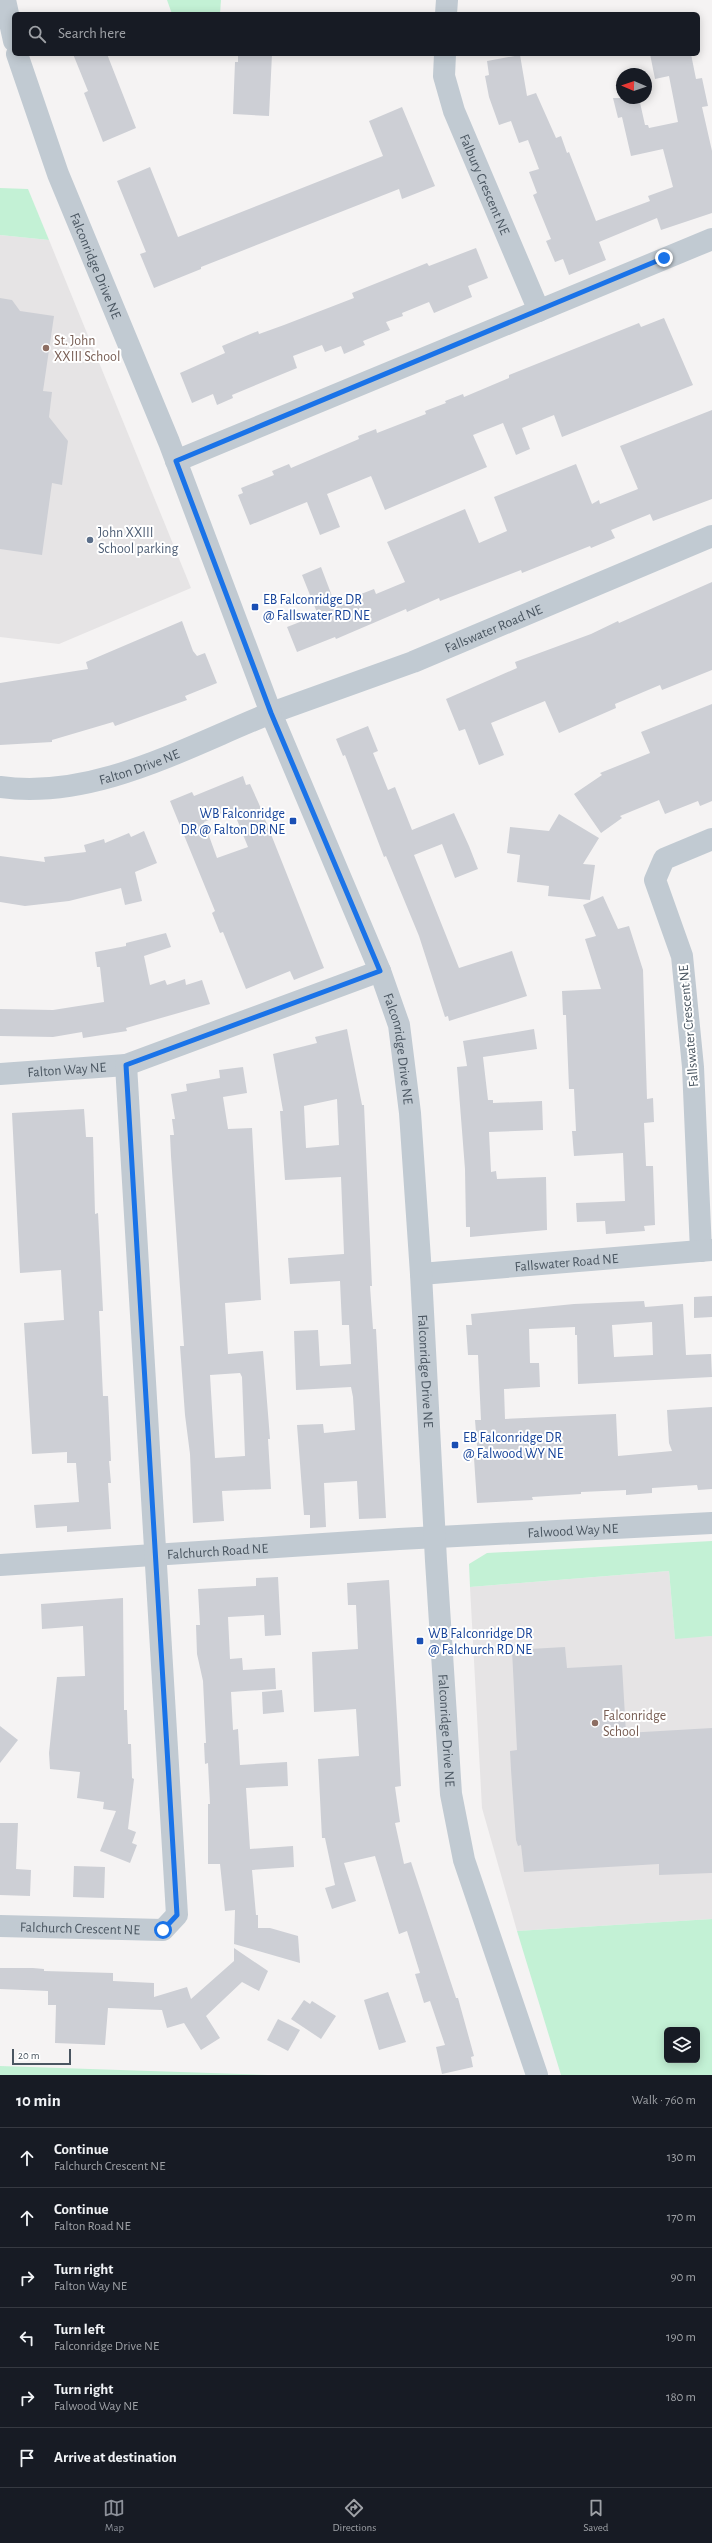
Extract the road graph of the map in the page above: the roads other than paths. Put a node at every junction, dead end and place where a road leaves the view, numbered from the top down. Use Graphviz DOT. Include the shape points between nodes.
graph roads {
  1 [pos="5,0"];
  2 [pos="447,0"];
  3 [pos="446,12"];
  4 [pos="12,31"];
  5 [pos="19,56"];
  6 [pos="445,56"];
  7 [pos="712,239"];
  8 [pos="539,311"];
  9 [pos="176,461"];
  10 [pos="712,536"];
  11 [pos="271,713"];
  12 [pos="0,787"];
  13 [pos="712,839"];
  14 [pos="380,971"];
  15 [pos="126,1065"];
  16 [pos="0,1074"];
  17 [pos="707,1251"];
  18 [pos="422,1274"];
  19 [pos="712,1523"];
  20 [pos="435,1537"];
  21 [pos="154,1556"];
  22 [pos="0,1566"];
  23 [pos="0,1926"];
  24 [pos="536,2075"];
  1 -- 4 [label="street"];
  2 -- 3 [label="street"];
  5 -- 9 [label="street, Falconridge Drive NE" via="58,174"];
  6 -- 8 [label="street, Falbury Crescent NE" via="444,76 454,111"];
  7 -- 8 [label="street"];
  8 -- 9 [label="street"];
  9 -- 11 [label="street, Falconridge Drive NE"];
  10 -- 11 [label="street, Fallswater Road NE" via="412,662"];
  11 -- 12 [label="street, Falton Drive NE" via="137,768 71,786 15,789"];
  11 -- 14 [label="street, Falconridge Drive NE"];
  13 -- 17 [label="street, Fallswater Crescent NE" via="664,859 655,880 682,956"];
  14 -- 15 [label="street, Falton Way NE"];
  14 -- 18 [label="street, Falconridge Drive NE" via="400,1032 410,1113"];
  15 -- 16 [label="street, Falton Way NE"];
  15 -- 21 [label="street, Falchurch Crescent NE"];
  17 -- 18 [label="street, Fallswater Road NE"];
  18 -- 20 [label="street, Falconridge Drive NE"];
  19 -- 20 [label="street, Falwood Way NE"];
  20 -- 21 [label="street, Falchurch Road NE"];
  20 -- 24 [label="street, Falconridge Drive NE" via="451,1794 464,1860"];
  21 -- 22 [label="street, Falchurch Road NE"];
  21 -- 23 [label="street, Falchurch Crescent NE" via="177,1915 163,1930"];
}
